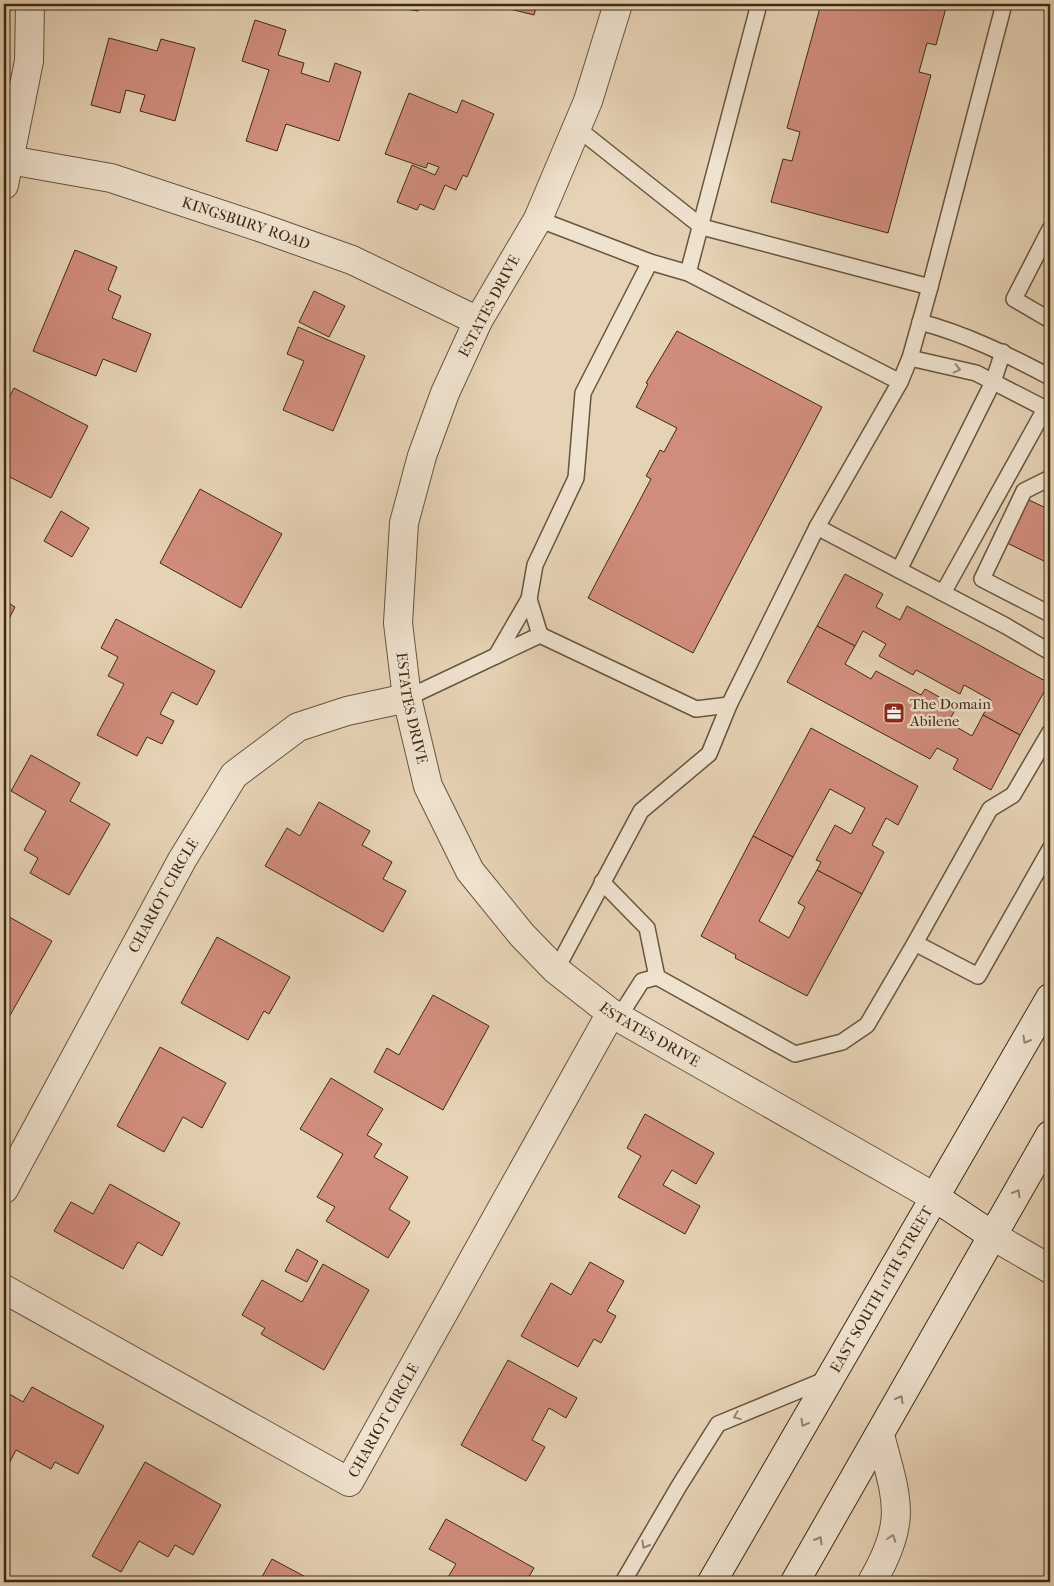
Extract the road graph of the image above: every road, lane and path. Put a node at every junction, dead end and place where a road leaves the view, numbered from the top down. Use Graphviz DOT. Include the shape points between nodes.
graph roads {
  1 [pos="30,4"];
  2 [pos="618,4"];
  3 [pos="759,4"];
  4 [pos="1004,4"];
  5 [pos="577,128"];
  6 [pos="6,169"];
  7 [pos="538,219"];
  8 [pos="702,227"];
  9 [pos="1050,229"];
  10 [pos="650,262"];
  11 [pos="688,273"];
  12 [pos="930,287"];
  13 [pos="1050,320"];
  14 [pos="478,321"];
  15 [pos="920,322"];
  16 [pos="1003,352"];
  17 [pos="910,358"];
  18 [pos="1050,376"];
  19 [pos="900,382"];
  20 [pos="993,382"];
  21 [pos="1048,410"];
  22 [pos="1050,478"];
  23 [pos="817,528"];
  24 [pos="898,570"];
  25 [pos="943,593"];
  26 [pos="528,599"];
  27 [pos="1050,614"];
  28 [pos="540,635"];
  29 [pos="1050,652"];
  30 [pos="496,656"];
  31 [pos="407,698"];
  32 [pos="729,705"];
  33 [pos="1050,732"];
  34 [pos="1050,849"];
  35 [pos="602,882"];
  36 [pos="915,943"];
  37 [pos="556,970"];
  38 [pos="657,976"];
  39 [pos="1050,998"];
  40 [pos="615,1015"];
  41 [pos="1050,1135"];
  42 [pos="4,1189"];
  43 [pos="936,1198"];
  44 [pos="992,1236"];
  45 [pos="1050,1269"];
  46 [pos="4,1289"];
  47 [pos="831,1377"];
  48 [pos="880,1434"];
  49 [pos="623,1582"];
  50 [pos="712,1582"];
  51 [pos="795,1582"];
  52 [pos="872,1582"];
  1 -- 6 [label="street" via="29,61"];
  2 -- 5 [label="street, ESTATES DRIVE"];
  3 -- 8 [label="lane"];
  4 -- 12 [label="lane"];
  5 -- 7 [label="street, ESTATES DRIVE"];
  5 -- 8 [label="lane"];
  6 -- 14 [label="street, KINGSBURY ROAD" via="111,178 352,260"];
  7 -- 10 [label="lane"];
  7 -- 14 [label="street, ESTATES DRIVE"];
  8 -- 11 [label="lane"];
  8 -- 12 [label="lane"];
  9 -- 13 [label="lane" via="1014,300"];
  10 -- 11 [label="lane"];
  10 -- 26 [label="lane" via="583,393 576,478 535,565"];
  11 -- 19 [label="lane"];
  12 -- 15 [label="lane"];
  14 -- 31 [label="street, ESTATES DRIVE" via="445,393 422,456 404,523 398,623"];
  15 -- 16 [label="lane"];
  15 -- 17 [label="lane"];
  16 -- 18 [label="lane"];
  16 -- 20 [label="lane"];
  17 -- 19 [label="lane"];
  17 -- 20 [label="lane, one-way" via="976,374"];
  19 -- 23 [label="lane"];
  20 -- 21 [label="lane"];
  20 -- 24 [label="lane"];
  21 -- 25 [label="lane"];
  22 -- 27 [label="lane" via="1024,491 982,579"];
  23 -- 24 [label="lane"];
  23 -- 32 [label="lane"];
  24 -- 25 [label="lane"];
  25 -- 29 [label="lane"];
  26 -- 28 [label="lane"];
  26 -- 30 [label="lane"];
  28 -- 30 [label="lane"];
  28 -- 32 [label="lane" via="696,709"];
  30 -- 31 [label="lane"];
  31 -- 37 [label="street, ESTATES DRIVE" via="428,786 470,871 522,935"];
  31 -- 42 [label="street, CHARIOT CIRCLE" via="347,711 298,727 234,776 182,860"];
  32 -- 35 [label="lane" via="708,754 641,811"];
  33 -- 36 [label="lane" via="1013,795 990,809"];
  34 -- 36 [label="lane" via="978,976"];
  35 -- 37 [label="lane"];
  35 -- 38 [label="lane" via="647,928"];
  36 -- 38 [label="lane" via="866,1025 842,1042 795,1054"];
  37 -- 40 [label="street, ESTATES DRIVE"];
  38 -- 40 [label="lane" via="642,981"];
  39 -- 43 [label="street, EAST SOUTH 11TH STREET, one-way"];
  40 -- 43 [label="street, ESTATES DRIVE"];
  40 -- 46 [label="street, CHARIOT CIRCLE" via="349,1482"];
  44 -- 41 [label="street, one-way"];
  43 -- 44 [label="street, ESTATES DRIVE"];
  43 -- 47 [label="street, EAST SOUTH 11TH STREET"];
  44 -- 45 [label="street, ESTATES DRIVE"];
  48 -- 44 [label="street, one-way"];
  47 -- 49 [label="lane, one-way" via="718,1424"];
  47 -- 50 [label="street, EAST SOUTH 11TH STREET, one-way"];
  51 -- 48 [label="street, one-way"];
  52 -- 48 [label="street, one-way" via="886,1557 895,1528 896,1499"];
}
